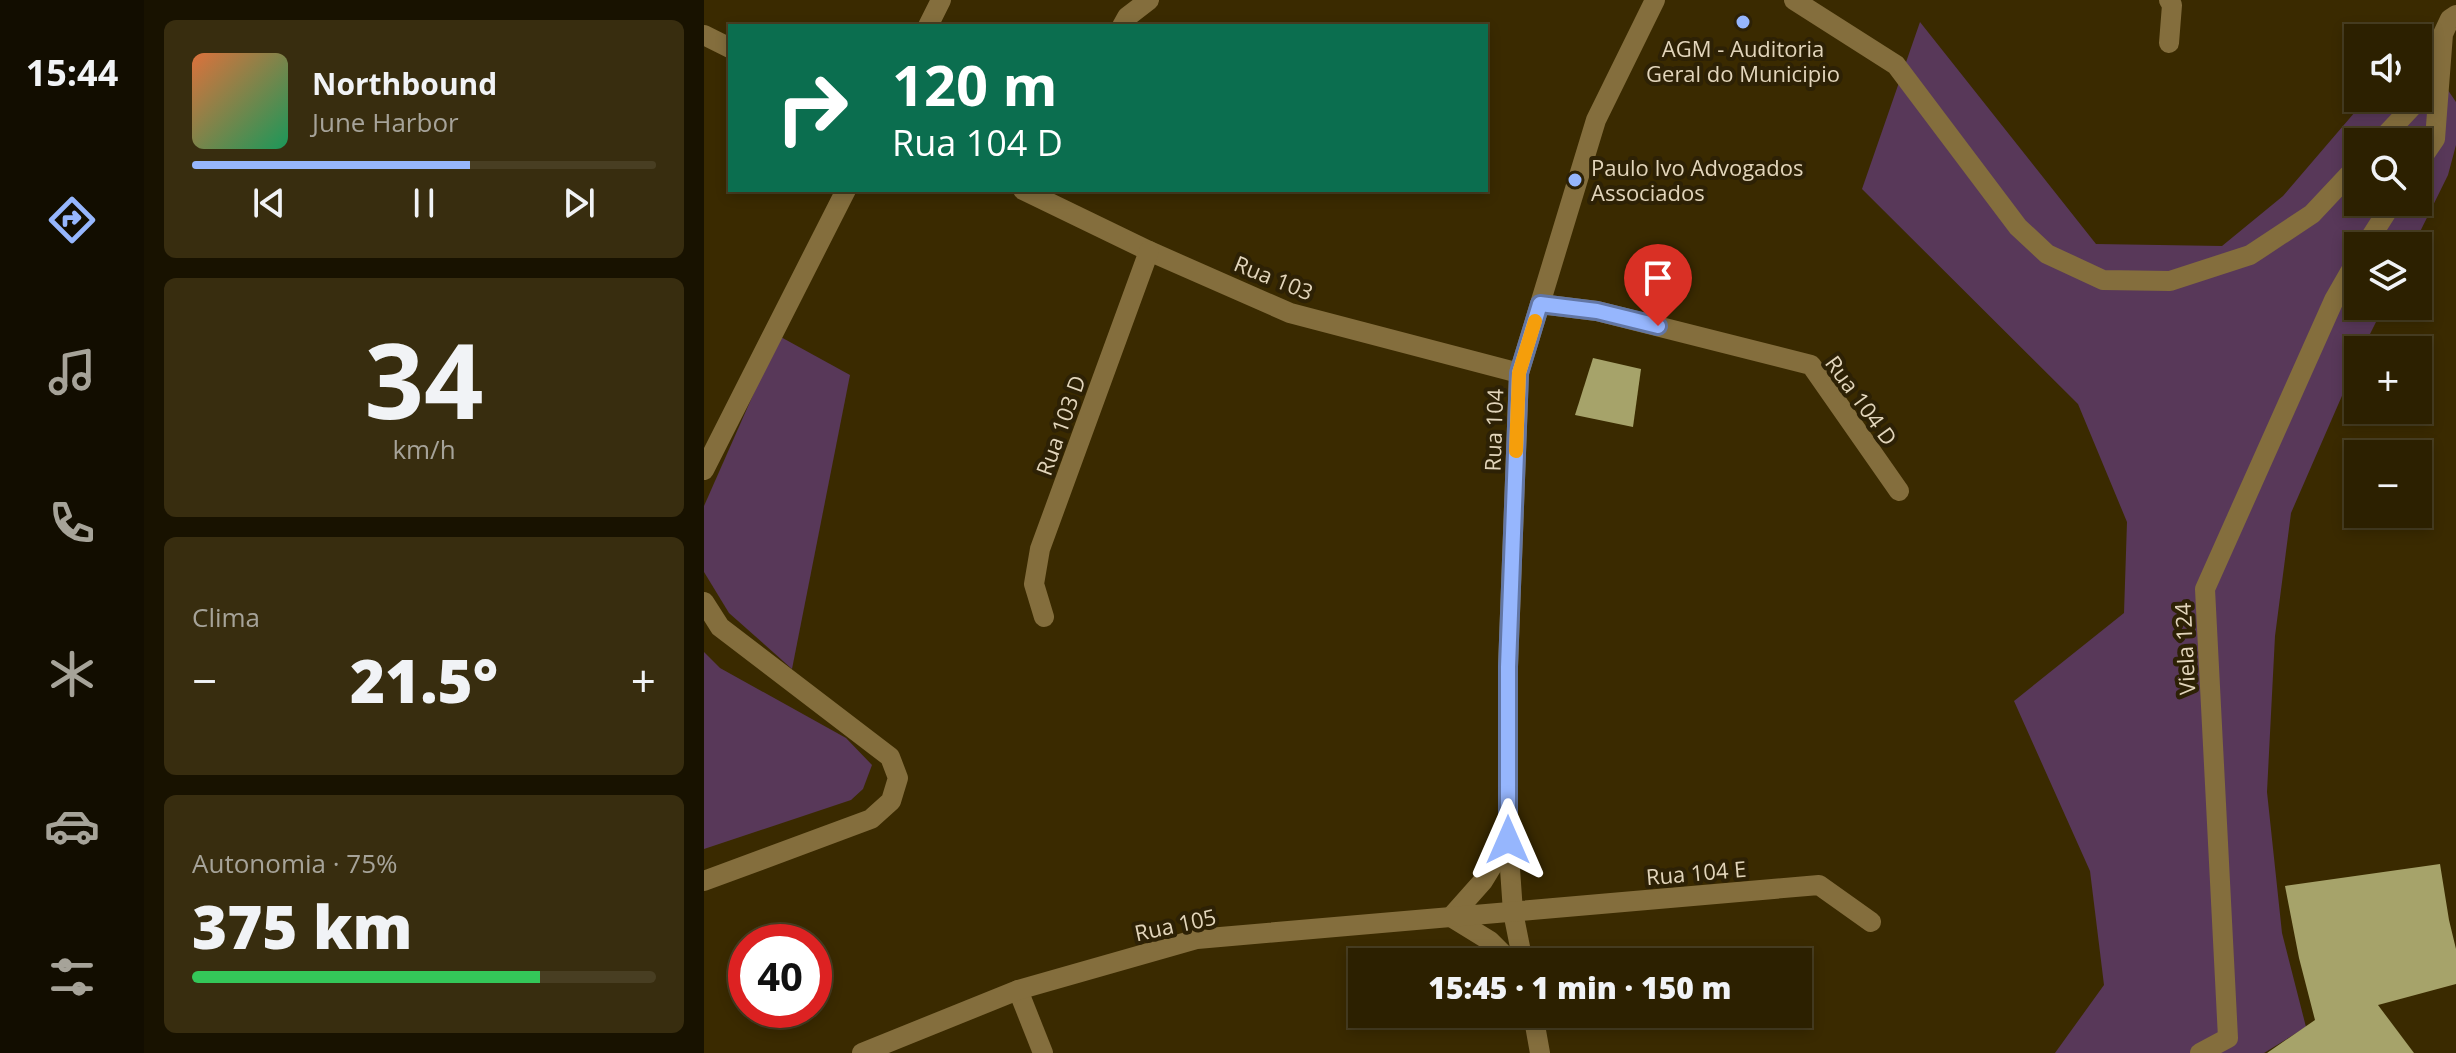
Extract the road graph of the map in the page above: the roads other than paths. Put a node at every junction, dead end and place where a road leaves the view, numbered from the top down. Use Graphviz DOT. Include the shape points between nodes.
graph roads {
  1 [pos="941,0"];
  2 [pos="1149,0"];
  3 [pos="1655,0"];
  4 [pos="1794,0"];
  5 [pos="2169,0"];
  6 [pos="2456,15"];
  7 [pos="929,24"];
  8 [pos="1123,24"];
  9 [pos="704,35"];
  10 [pos="2169,43"];
  11 [pos="728,47"];
  12 [pos="2439,78"];
  13 [pos="2392,128"];
  14 [pos="2432,143"];
  15 [pos="2344,180"];
  16 [pos="845,192"];
  17 [pos="1034,192"];
  18 [pos="1149,251"];
  19 [pos="2344,282"];
  20 [pos="1540,304"];
  21 [pos="1519,373"];
  22 [pos="704,470"];
  23 [pos="1899,491"];
  24 [pos="704,602"];
  25 [pos="1044,617"];
  26 [pos="1508,840"];
  27 [pos="704,881"];
  28 [pos="1513,912"];
  29 [pos="1451,917"];
  30 [pos="1871,922"];
  31 [pos="1497,948"];
  32 [pos="1520,948"];
  33 [pos="1018,990"];
  34 [pos="1536,1028"];
  35 [pos="862,1053"];
  36 [pos="1043,1053"];
  37 [pos="1540,1053"];
  38 [pos="2200,1053"];
  1 -- 7 [label="street"];
  2 -- 8 [label="street"];
  3 -- 20 [label="street, Rua 104" via="1596,120"];
  4 -- 15 [label="street" via="1896,65 2018,227 2047,254 2103,280 2170,281 2250,255 2312,214"];
  5 -- 10 [label="street"];
  6 -- 12 [label="street" via="2443,34"];
  9 -- 11 [label="street"];
  12 -- 13 [label="street"];
  12 -- 14 [label="street"];
  16 -- 22 [label="street"];
  17 -- 18 [label="street, Rua 103"];
  18 -- 21 [label="street, Rua 103" via="1290,313"];
  18 -- 25 [label="street, Rua 103 D" via="1040,549 1034,584"];
  19 -- 38 [label="street, Viela 124" via="2205,589 2228,1038"];
  20 -- 21 [label="street, Rua 104"];
  20 -- 23 [label="street, Rua 104 D" via="1597,311 1811,365"];
  21 -- 26 [label="street, Rua 104" via="1508,667"];
  24 -- 27 [label="street" via="720,627 890,757 898,778 891,801 871,819"];
  26 -- 28 [label="street, Rua 104"];
  26 -- 29 [label="street" via="1483,881"];
  28 -- 29 [label="street, Rua 105"];
  28 -- 30 [label="street, Rua 104 E" via="1819,885"];
  28 -- 32 [label="street, Rua 104"];
  29 -- 31 [label="street"];
  29 -- 33 [label="street, Rua 105" via="1197,939"];
  33 -- 35 [label="street, Rua 105"];
  33 -- 36 [label="street"];
  34 -- 37 [label="street"];
}
